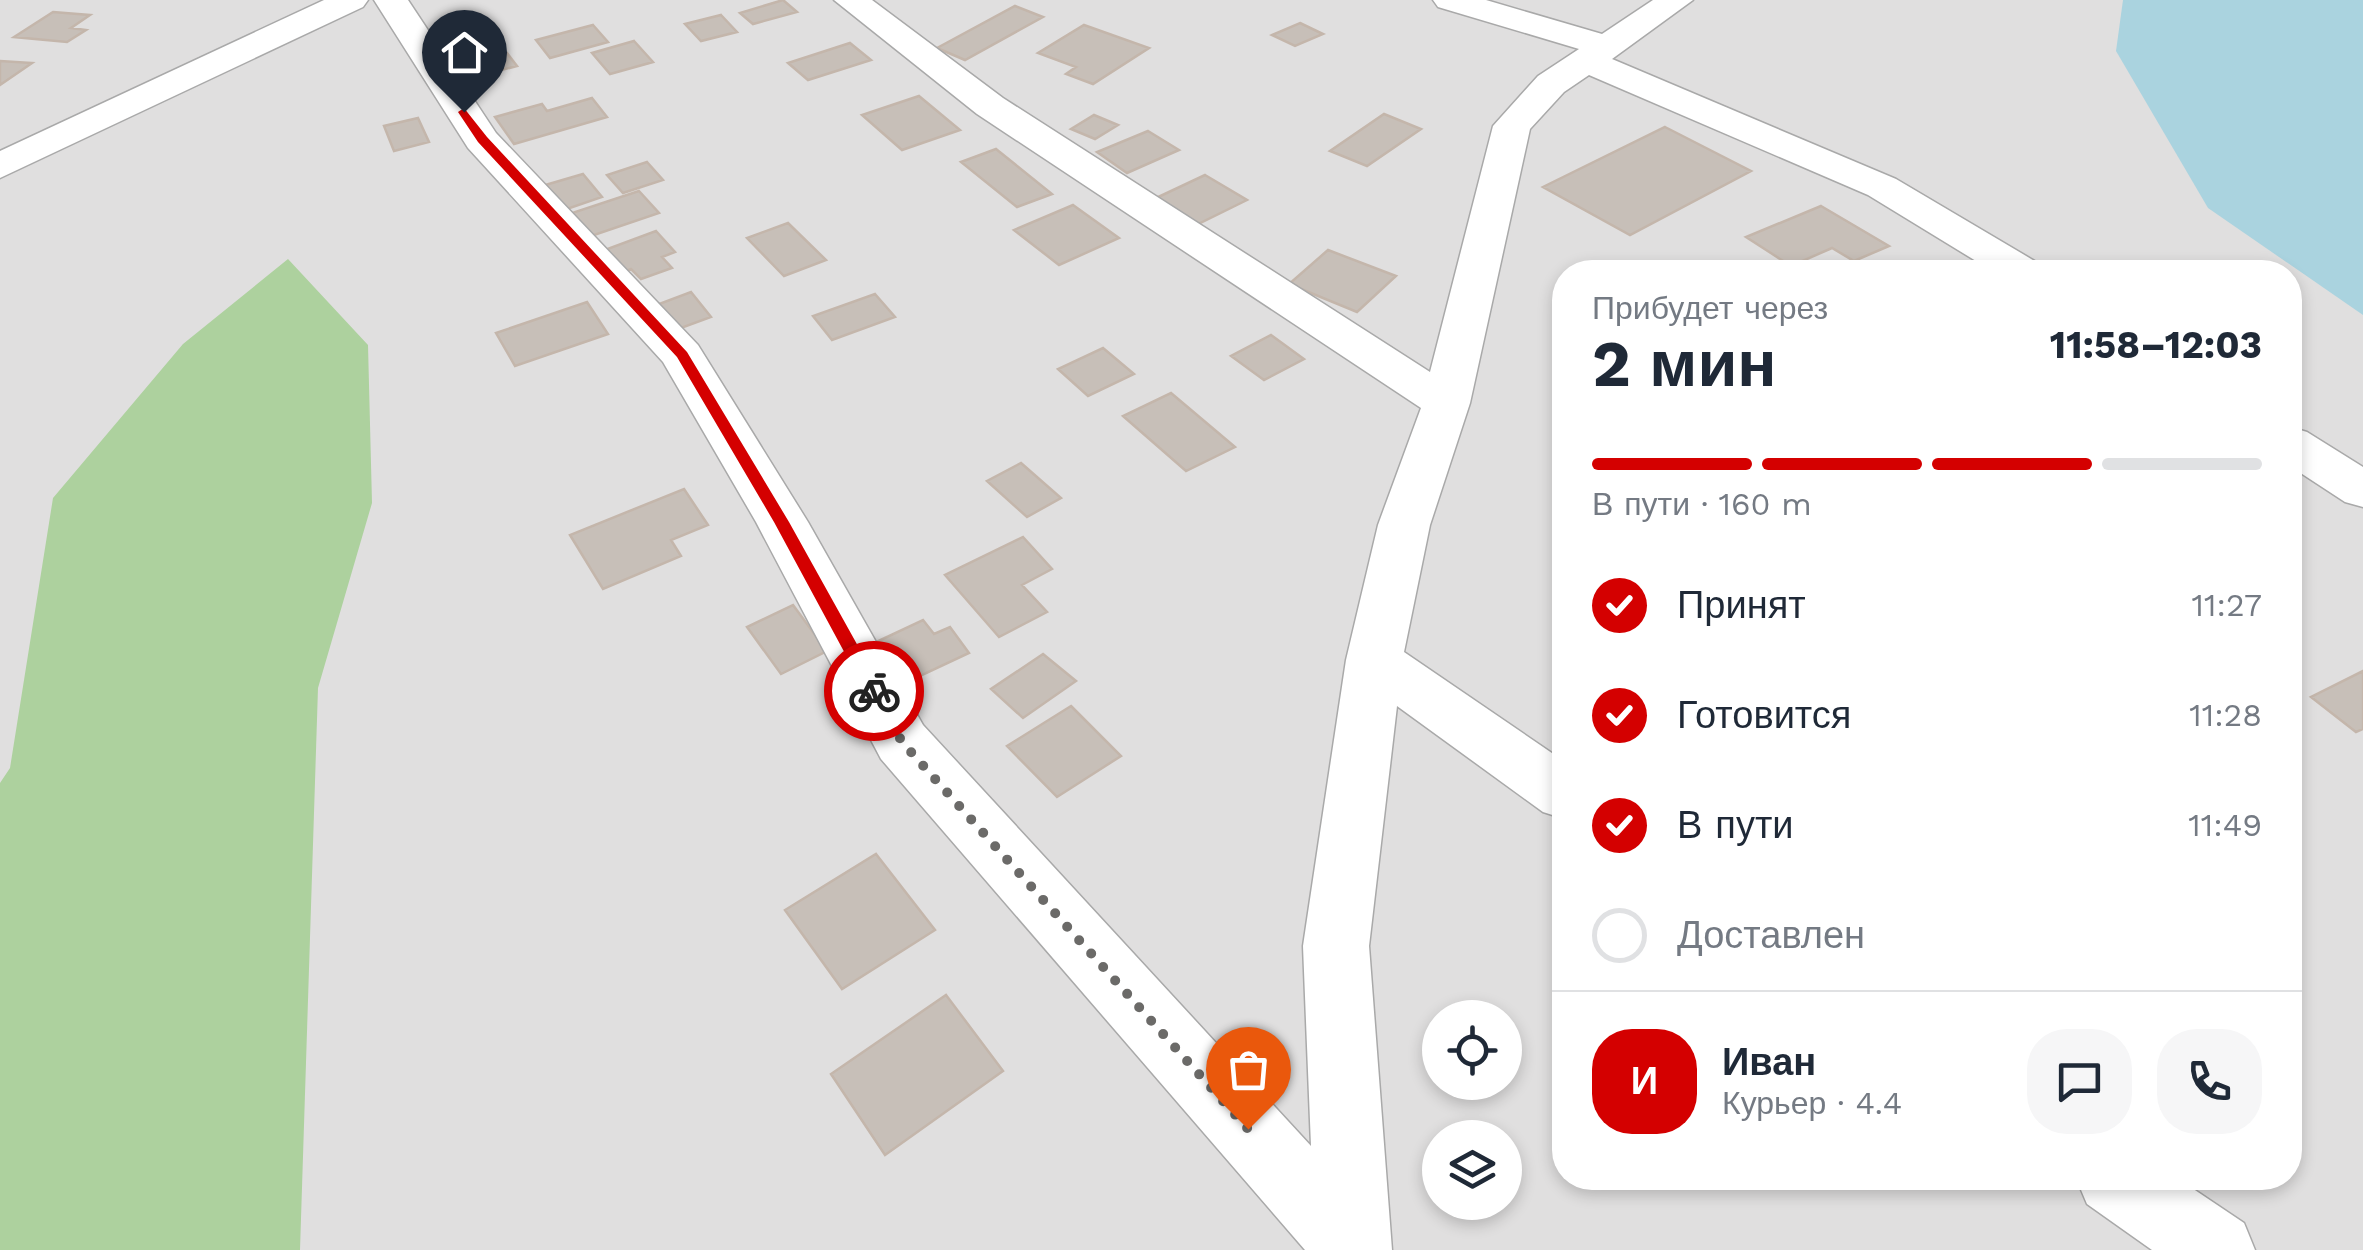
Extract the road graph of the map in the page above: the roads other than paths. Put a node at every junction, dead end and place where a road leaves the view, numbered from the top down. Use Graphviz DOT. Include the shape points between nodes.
graph roads {
  1 [pos="351,0"];
  2 [pos="391,0"];
  3 [pos="852,0"];
  4 [pos="1450,0"];
  5 [pos="1676,0"];
  6 [pos="1595,53"];
  7 [pos="0,166"];
  8 [pos="2004,260"];
  9 [pos="1446,403"];
  10 [pos="2302,451"];
  11 [pos="2363,490"];
  12 [pos="1374,660"];
  13 [pos="1552,785"];
  14 [pos="2130,1190"];
  15 [pos="1354,1249"];
  16 [pos="2216,1250"];
  1 -- 7 [label="street"];
  2 -- 15 [label="street" via="482,140 682,355 902,742"];
  3 -- 9 [label="street" via="990,106"];
  4 -- 6 [label="street"];
  5 -- 6 [label="street"];
  6 -- 8 [label="street" via="1882,187"];
  6 -- 9 [label="street" via="1551,84 1512,126"];
  9 -- 12 [label="street" via="1404,524"];
  10 -- 11 [label="street"];
  12 -- 13 [label="street"];
  12 -- 15 [label="street" via="1336,946"];
  14 -- 16 [label="street"];
}
